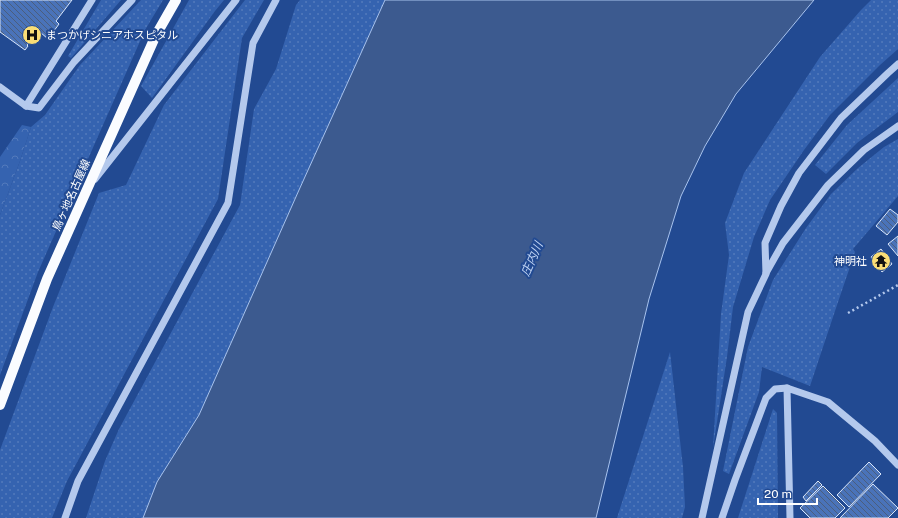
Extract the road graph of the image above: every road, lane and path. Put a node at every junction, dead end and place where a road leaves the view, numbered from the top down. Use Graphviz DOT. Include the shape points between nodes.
graph roads {
  1 [pos="92,0"];
  2 [pos="132,0"];
  3 [pos="176,0"];
  4 [pos="236,0"];
  5 [pos="276,0"];
  6 [pos="898,64"];
  7 [pos="0,87"];
  8 [pos="26,106"];
  9 [pos="898,126"];
  10 [pos="86,189"];
  11 [pos="766,274"];
  12 [pos="898,285"];
  13 [pos="848,314"];
  14 [pos="786,388"];
  15 [pos="0,405"];
  16 [pos="898,465"];
  17 [pos="65,518"];
  18 [pos="702,518"];
  19 [pos="722,518"];
  20 [pos="790,518"];
  1 -- 8 [label="street"];
  2 -- 8 [label="street" via="74,62 40,108"];
  3 -- 10 [label="main road, 鳥ヶ地名古屋線" via="156,35"];
  4 -- 10 [label="street"];
  5 -- 17 [label="street" via="253,43 228,203 78,481"];
  6 -- 11 [label="street" via="841,118 799,173 765,243"];
  7 -- 8 [label="street"];
  9 -- 11 [label="street" via="864,150 828,185 783,243"];
  10 -- 15 [label="main road, 鳥ヶ地名古屋線" via="47,279"];
  11 -- 18 [label="street" via="748,312"];
  12 -- 13 [label="path"];
  14 -- 16 [label="street" via="828,402 875,440"];
  14 -- 19 [label="street" via="775,389 766,398"];
  14 -- 20 [label="street"];
}
